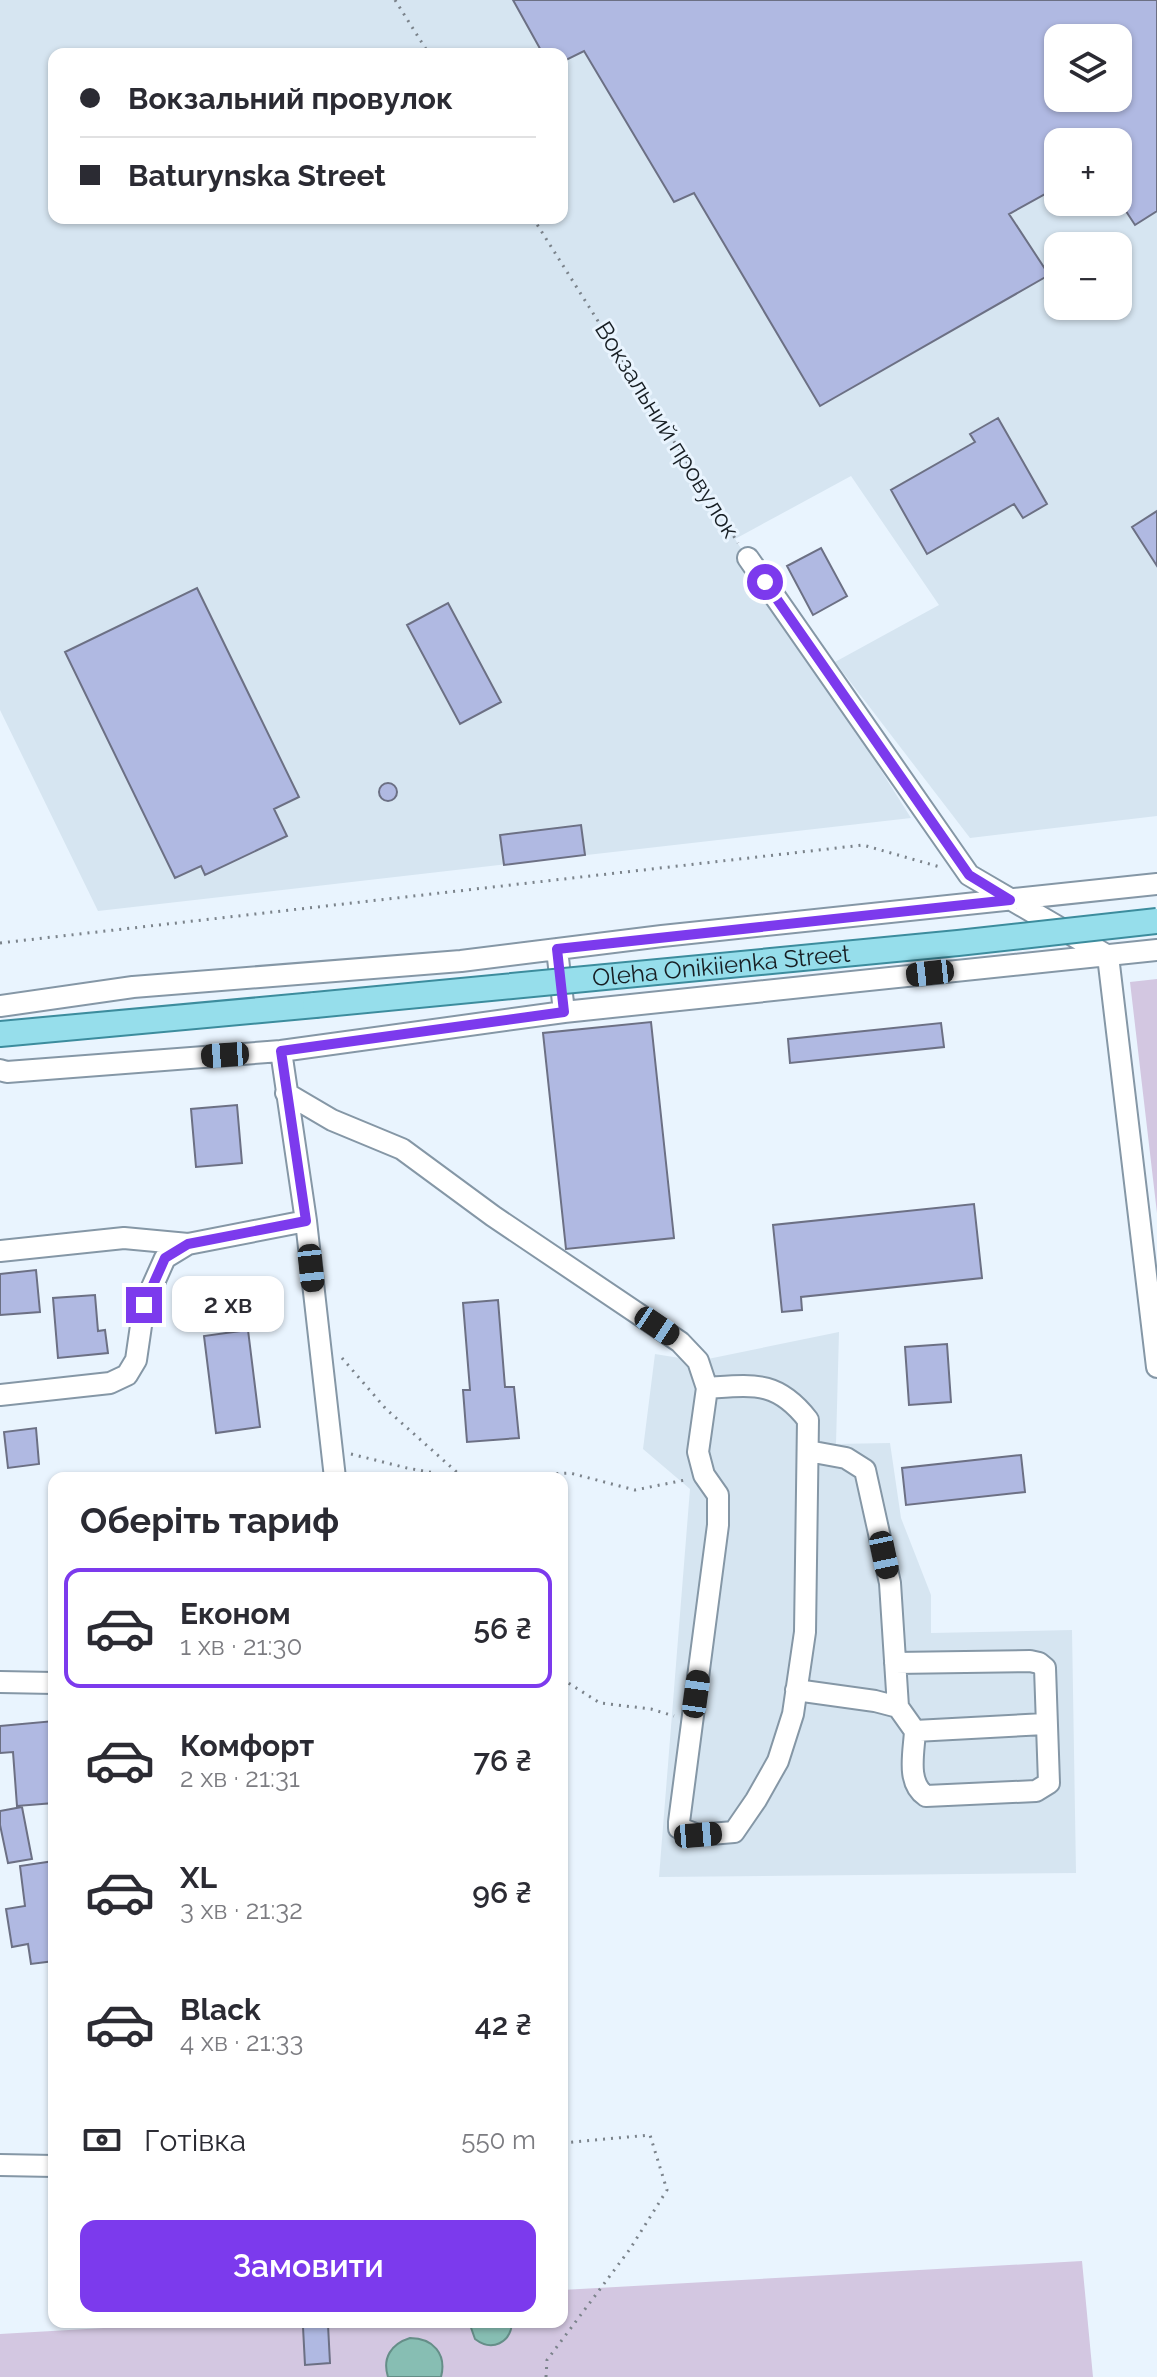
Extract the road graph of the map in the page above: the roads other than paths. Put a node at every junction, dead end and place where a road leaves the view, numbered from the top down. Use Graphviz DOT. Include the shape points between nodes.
graph roads {
  1 [pos="748,558"];
  2 [pos="1157,884"];
  3 [pos="1010,900"];
  4 [pos="1157,921"];
  5 [pos="557,949"];
  6 [pos="1157,950"];
  7 [pos="1108,956"];
  8 [pos="0,1006"];
  9 [pos="564,1012"];
  10 [pos="0,1034"];
  11 [pos="281,1051"];
  12 [pos="0,1070"];
  13 [pos="286,1093"];
  14 [pos="306,1221"];
  15 [pos="188,1244"];
  16 [pos="0,1251"];
  17 [pos="1157,1367"];
  18 [pos="707,1388"];
  19 [pos="0,1395"];
  20 [pos="808,1451"];
  21 [pos="334,1472"];
  22 [pos="895,1663"];
  23 [pos="0,1682"];
  24 [pos="48,1683"];
  25 [pos="796,1690"];
  26 [pos="898,1707"];
  27 [pos="1045,1724"];
  28 [pos="915,1731"];
  29 [pos="0,2165"];
  30 [pos="48,2166"];
  1 -- 3 [label="street, Вокзальний провулок" via="969,875"];
  2 -- 3 [label="street"];
  3 -- 5 [label="street"];
  3 -- 7 [label="street, Вокзальний провулок"];
  4 -- 10 [label="main road, Oleha Onikiienka Street, bridge"];
  5 -- 8 [label="street" via="133,987"];
  5 -- 9 [label="street"];
  6 -- 7 [label="street"];
  7 -- 9 [label="street"];
  7 -- 17 [label="street"];
  9 -- 11 [label="street"];
  11 -- 12 [label="street"];
  11 -- 13 [label="street"];
  13 -- 14 [label="street"];
  13 -- 18 [label="street" via="332,1120 402,1149 680,1342 698,1361"];
  14 -- 15 [label="street"];
  14 -- 21 [label="street"];
  15 -- 16 [label="street" via="124,1238"];
  15 -- 19 [label="street" via="165,1258 144,1305 136,1360 127,1375 110,1383"];
  18 -- 20 [label="street" via="757,1385 793,1401 808,1420"];
  18 -- 25 [label="street" via="698,1452 704,1475 718,1495 718,1525 679,1828 698,1835 734,1832 778,1761"];
  20 -- 22 [label="street" via="846,1458 865,1470 890,1583"];
  20 -- 25 [label="street" via="805,1632"];
  22 -- 26 [label="street"];
  22 -- 27 [label="street" via="1039,1663 1045,1668"];
  23 -- 24 [label="street"];
  25 -- 26 [label="street"];
  26 -- 28 [label="street"];
  27 -- 28 [label="street"];
  27 -- 28 [label="street" via="1049,1783 1036,1791 926,1796 913,1778"];
  29 -- 30 [label="street"];
}
